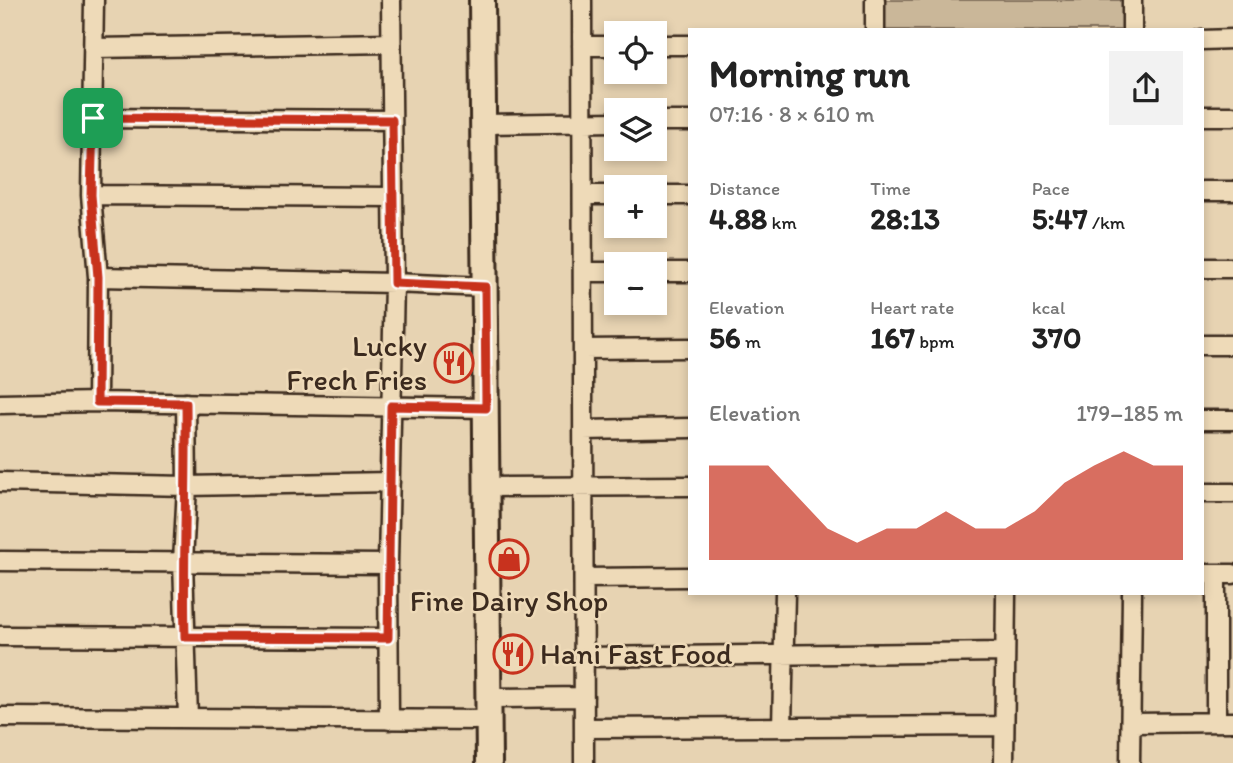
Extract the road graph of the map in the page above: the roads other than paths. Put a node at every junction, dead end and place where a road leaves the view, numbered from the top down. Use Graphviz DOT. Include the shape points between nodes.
graph roads {
  1 [pos="94,0"];
  2 [pos="391,0"];
  3 [pos="482,0"];
  4 [pos="582,0"];
  5 [pos="875,0"];
  6 [pos="1132,0"];
  7 [pos="875,28"];
  8 [pos="1132,28"];
  9 [pos="1233,39"];
  10 [pos="1204,40"];
  11 [pos="391,43"];
  12 [pos="667,45"];
  13 [pos="688,45"];
  14 [pos="582,46"];
  15 [pos="604,46"];
  16 [pos="95,48"];
  17 [pos="1204,116"];
  18 [pos="1233,116"];
  19 [pos="93,118"];
  20 [pos="392,120"];
  21 [pos="667,121"];
  22 [pos="688,121"];
  23 [pos="582,122"];
  24 [pos="604,122"];
  25 [pos="483,124"];
  26 [pos="1204,191"];
  27 [pos="1233,191"];
  28 [pos="91,195"];
  29 [pos="583,195"];
  30 [pos="604,195"];
  31 [pos="667,195"];
  32 [pos="688,195"];
  33 [pos="393,197"];
  34 [pos="1204,268"];
  35 [pos="1233,268"];
  36 [pos="583,272"];
  37 [pos="604,272"];
  38 [pos="667,272"];
  39 [pos="688,272"];
  40 [pos="98,277"];
  41 [pos="394,283"];
  42 [pos="485,287"];
  43 [pos="1204,345"];
  44 [pos="1233,345"];
  45 [pos="688,348"];
  46 [pos="583,349"];
  47 [pos="97,402"];
  48 [pos="186,403"];
  49 [pos="0,404"];
  50 [pos="391,406"];
  51 [pos="486,408"];
  52 [pos="1204,420"];
  53 [pos="1233,420"];
  54 [pos="688,428"];
  55 [pos="583,430"];
  56 [pos="0,482"];
  57 [pos="390,482"];
  58 [pos="187,485"];
  59 [pos="584,486"];
  60 [pos="688,486"];
  61 [pos="487,487"];
  62 [pos="1204,493"];
  63 [pos="1233,493"];
  64 [pos="0,561"];
  65 [pos="183,562"];
  66 [pos="388,564"];
  67 [pos="1217,574"];
  68 [pos="688,577"];
  69 [pos="584,578"];
  70 [pos="785,595"];
  71 [pos="1006,595"];
  72 [pos="1132,595"];
  73 [pos="0,636"];
  74 [pos="185,637"];
  75 [pos="388,638"];
  76 [pos="1224,646"];
  77 [pos="1005,652"];
  78 [pos="784,655"];
  79 [pos="584,657"];
  80 [pos="584,696"];
  81 [pos="489,709"];
  82 [pos="0,717"];
  83 [pos="188,718"];
  84 [pos="389,720"];
  85 [pos="1224,722"];
  86 [pos="1132,723"];
  87 [pos="1004,726"];
  88 [pos="782,727"];
  89 [pos="584,728"];
  90 [pos="489,763"];
  91 [pos="584,763"];
  92 [pos="1004,763"];
  93 [pos="1130,763"];
  1 -- 16 [label="street"];
  2 -- 11 [label="street"];
  3 -- 25 [label="street"];
  4 -- 14 [label="street"];
  5 -- 7 [label="street"];
  6 -- 8 [label="street"];
  9 -- 10 [label="street"];
  11 -- 16 [label="street"];
  11 -- 20 [label="street"];
  12 -- 13 [label="street"];
  14 -- 15 [label="street"];
  14 -- 23 [label="street"];
  16 -- 19 [label="street"];
  17 -- 18 [label="street"];
  19 -- 20 [label="street"];
  19 -- 28 [label="street"];
  20 -- 33 [label="street"];
  21 -- 22 [label="street"];
  23 -- 24 [label="street"];
  23 -- 25 [label="street"];
  23 -- 29 [label="street"];
  25 -- 42 [label="street"];
  26 -- 27 [label="street"];
  28 -- 33 [label="street"];
  28 -- 40 [label="street"];
  29 -- 30 [label="street"];
  29 -- 36 [label="street"];
  31 -- 32 [label="street"];
  33 -- 41 [label="street"];
  34 -- 35 [label="street"];
  36 -- 37 [label="street"];
  36 -- 46 [label="street"];
  38 -- 39 [label="street"];
  40 -- 41 [label="street"];
  40 -- 47 [label="street"];
  41 -- 42 [label="street"];
  41 -- 50 [label="street"];
  42 -- 51 [label="street"];
  43 -- 44 [label="street"];
  45 -- 46 [label="street"];
  46 -- 55 [label="street"];
  47 -- 48 [label="street"];
  47 -- 49 [label="street"];
  48 -- 50 [label="street"];
  48 -- 58 [label="street"];
  50 -- 51 [label="street"];
  50 -- 57 [label="street"];
  51 -- 61 [label="street"];
  52 -- 53 [label="street"];
  54 -- 55 [label="street"];
  55 -- 59 [label="street"];
  56 -- 58 [label="street"];
  57 -- 58 [label="street"];
  57 -- 66 [label="street"];
  58 -- 65 [label="street"];
  59 -- 60 [label="street"];
  59 -- 61 [label="street"];
  59 -- 69 [label="street"];
  61 -- 81 [label="street"];
  62 -- 63 [label="street"];
  64 -- 65 [label="street"];
  65 -- 66 [label="street"];
  65 -- 74 [label="street"];
  66 -- 75 [label="street"];
  67 -- 76 [label="street"];
  68 -- 69 [label="street"];
  69 -- 79 [label="street"];
  70 -- 78 [label="street"];
  71 -- 77 [label="street"];
  72 -- 86 [label="street"];
  73 -- 74 [label="street"];
  74 -- 75 [label="street"];
  74 -- 83 [label="street"];
  75 -- 84 [label="street"];
  76 -- 85 [label="street"];
  77 -- 78 [label="street"];
  77 -- 87 [label="street"];
  78 -- 79 [label="street"];
  78 -- 88 [label="street"];
  79 -- 80 [label="street"];
  80 -- 81 [label="street"];
  80 -- 89 [label="street"];
  81 -- 84 [label="street"];
  81 -- 90 [label="street"];
  82 -- 83 [label="street"];
  83 -- 84 [label="street"];
  85 -- 86 [label="street"];
  86 -- 93 [label="street"];
  87 -- 88 [label="street"];
  87 -- 92 [label="street"];
  88 -- 89 [label="street"];
  89 -- 91 [label="street"];
}
